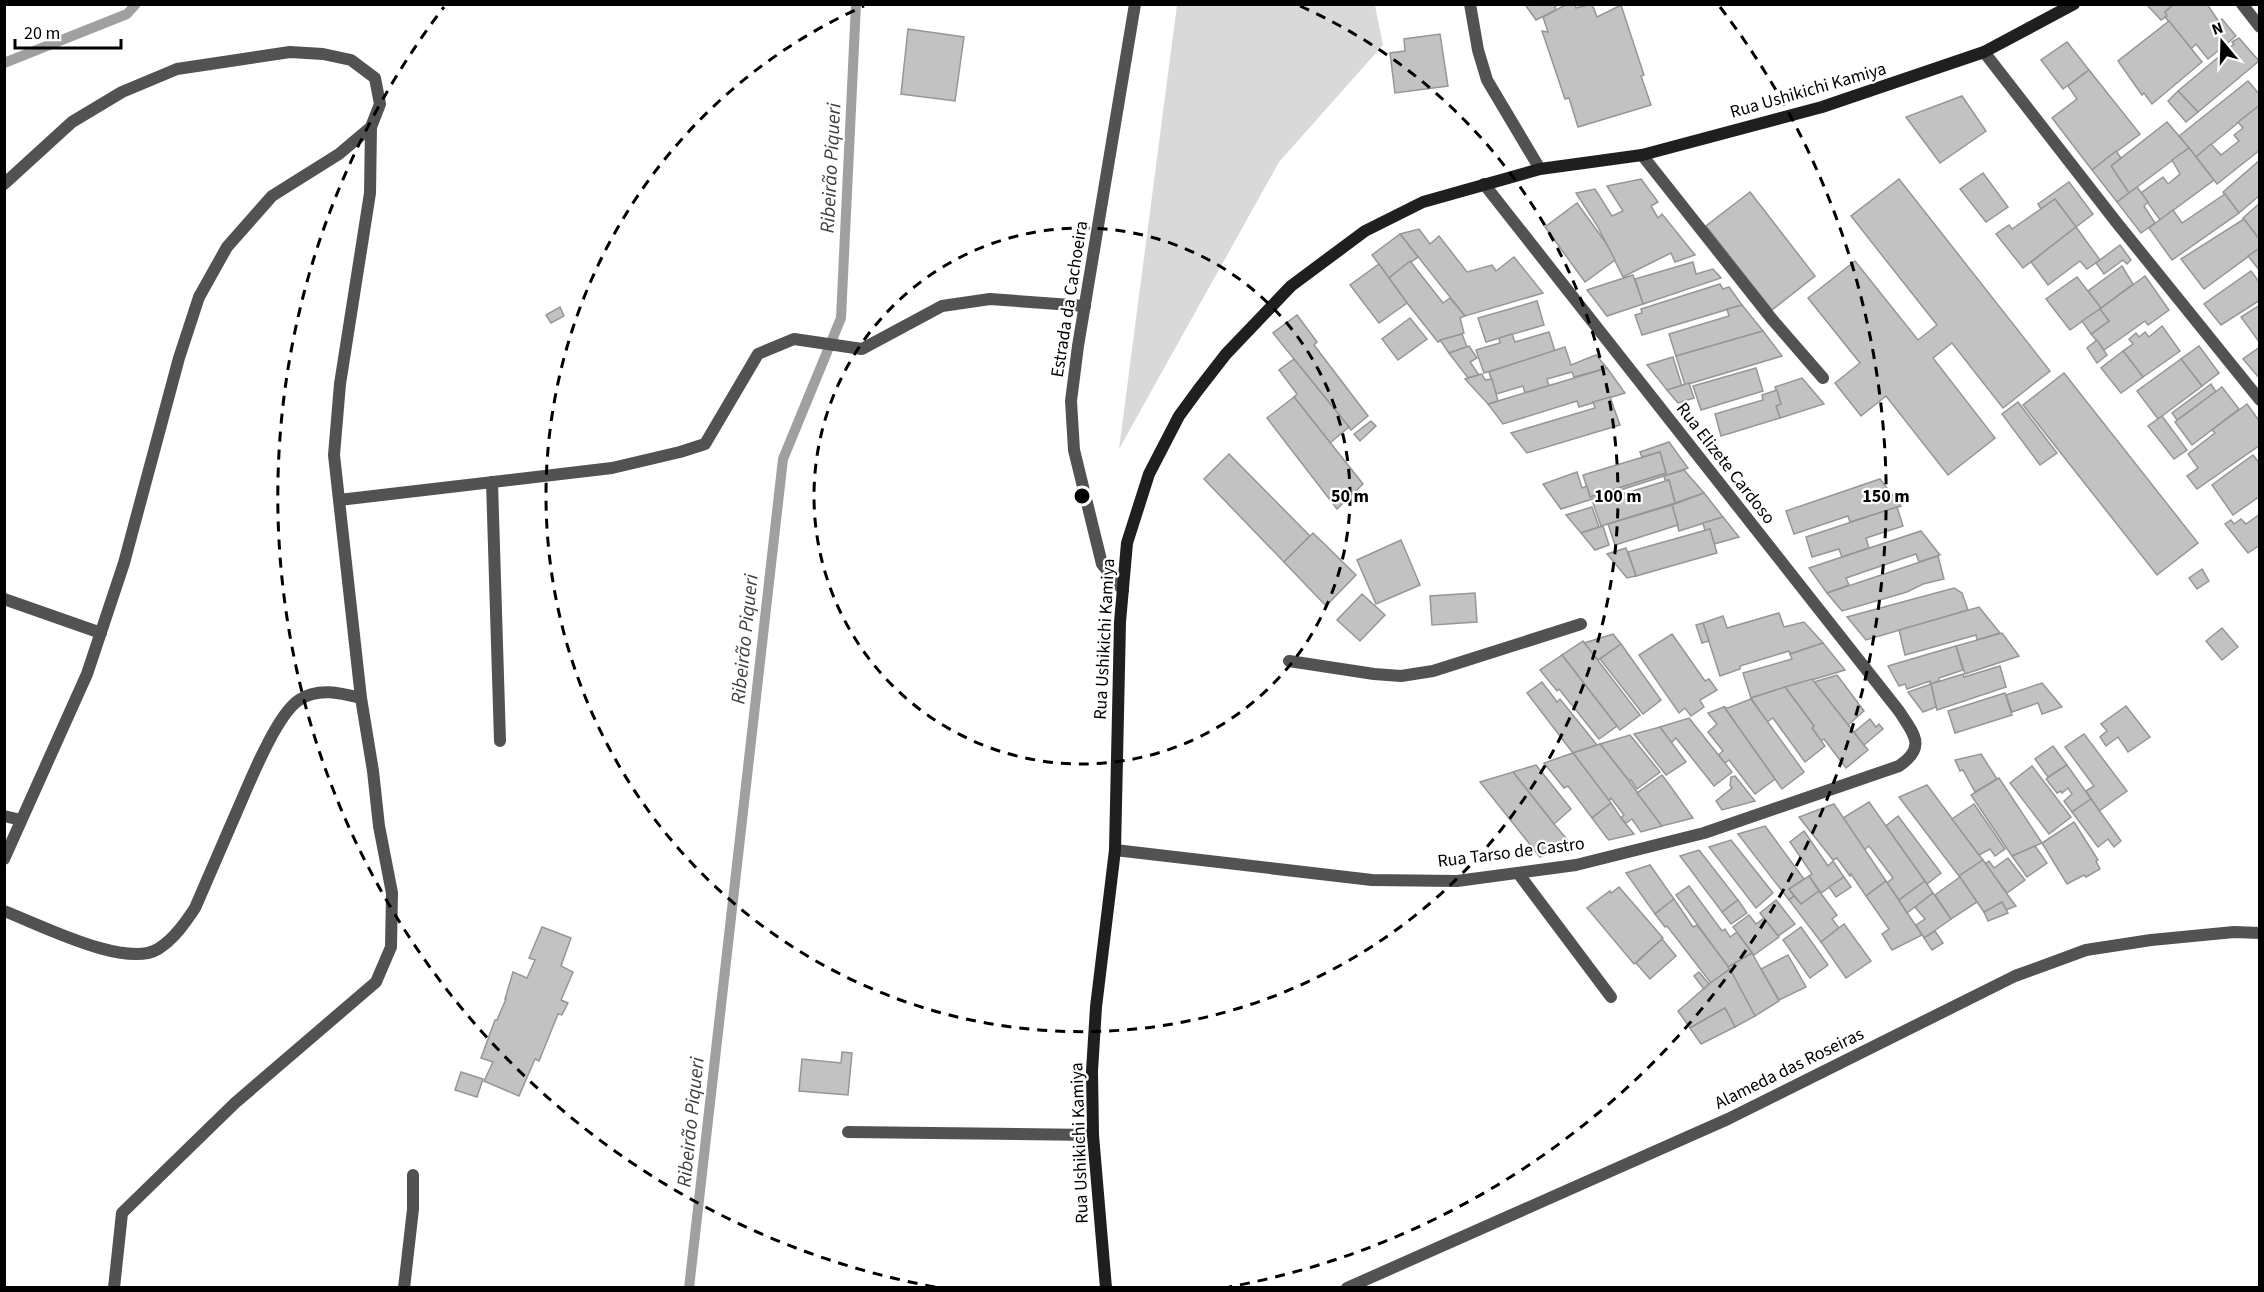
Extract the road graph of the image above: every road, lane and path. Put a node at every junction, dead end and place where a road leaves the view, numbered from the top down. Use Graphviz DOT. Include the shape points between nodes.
graph roads {
  1 [pos="1135,4"];
  2 [pos="1470,4"];
  3 [pos="2074,4"];
  4 [pos="2242,4"];
  5 [pos="2259,27"];
  6 [pos="1984,52"];
  7 [pos="371,127"];
  8 [pos="1642,155"];
  9 [pos="1540,169"];
  10 [pos="4,184"];
  11 [pos="1484,184"];
  12 [pos="1085,306"];
  13 [pos="1823,378"];
  14 [pos="2259,400"];
  15 [pos="492,482"];
  16 [pos="339,500"];
  17 [pos="1123,590"];
  18 [pos="4,599"];
  19 [pos="1581,624"];
  20 [pos="101,633"];
  21 [pos="1289,661"];
  22 [pos="362,698"];
  23 [pos="500,741"];
  24 [pos="1899,766"];
  25 [pos="4,816"];
  26 [pos="21,820"];
  27 [pos="1115,850"];
  28 [pos="4,859"];
  29 [pos="1518,873"];
  30 [pos="4,911"];
  31 [pos="2259,933"];
  32 [pos="1611,997"];
  33 [pos="848,1132"];
  34 [pos="1093,1135"];
  35 [pos="413,1175"];
  36 [pos="114,1287"];
  37 [pos="404,1287"];
  38 [pos="1106,1287"];
  39 [pos="1347,1287"];
  1 -- 12 [label="street, Estrada da Cachoeira"];
  2 -- 9 [label="street" via="1487,80"];
  3 -- 6 [label="main road, Rua Ushikichi Kamiya"];
  4 -- 5 [label="street"];
  6 -- 8 [label="main road, Rua Ushikichi Kamiya" via="1822,107"];
  6 -- 14 [label="street"];
  7 -- 10 [label="street" via="381,104 375,78 351,60 290,52 177,69 122,92 72,122"];
  7 -- 16 [label="street" via="370,193 339,396 334,455"];
  7 -- 20 [label="street" via="339,154 272,196 227,247 199,297"];
  8 -- 9 [label="main road, Rua Ushikichi Kamiya"];
  8 -- 13 [label="street"];
  9 -- 11 [label="main road, Rua Ushikichi Kamiya"];
  11 -- 17 [label="main road, Rua Ushikichi Kamiya" via="1423,202 1365,231 1292,286 1226,354 1179,416 1149,474 1127,543"];
  11 -- 24 [label="street, Rua Elizete Cardoso" via="1899,711 1912,731 1916,748 1911,758"];
  12 -- 15 [label="street" via="990,298 942,306 862,349 794,339 758,354 705,444 612,468"];
  12 -- 17 [label="street, Estrada da Cachoeira" via="1071,401 1074,450 1101,564"];
  15 -- 16 [label="street"];
  15 -- 23 [label="street"];
  16 -- 22 [label="street"];
  17 -- 27 [label="main road, Rua Ushikichi Kamiya"];
  18 -- 20 [label="street"];
  19 -- 21 [label="street" via="1433,671 1401,676"];
  20 -- 26 [label="street" via="87,674"];
  22 -- 30 [label="street" via="333,691 314,694 299,700 288,712 264,750 195,908 181,930 157,950 139,956 106,951"];
  22 -- 36 [label="street" via="392,893 391,947 376,982 235,1103 123,1213"];
  24 -- 29 [label="street, Rua Tarso de Castro" via="1704,833 1576,865"];
  25 -- 26 [label="street"];
  26 -- 28 [label="street"];
  27 -- 29 [label="street, Rua Tarso de Castro" via="1372,879 1457,881"];
  27 -- 34 [label="main road, Rua Ushikichi Kamiya" via="1096,1007"];
  29 -- 32 [label="street"];
  31 -- 39 [label="street, Alameda das Roseiras" via="2151,940 2086,950 2015,976 1728,1119"];
  33 -- 34 [label="street"];
  34 -- 38 [label="main road, Rua Ushikichi Kamiya"];
  35 -- 37 [label="street"];
}
